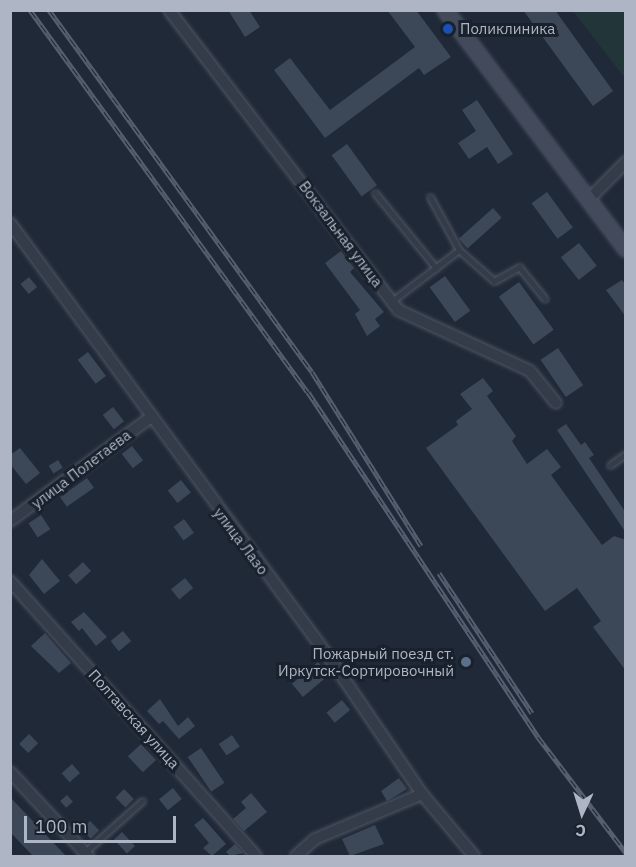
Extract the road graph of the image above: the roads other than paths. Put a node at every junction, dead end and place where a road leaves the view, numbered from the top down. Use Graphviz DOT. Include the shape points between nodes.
graph roads {
  1 [pos="170,10"];
  2 [pos="446,10"];
  3 [pos="626,162"];
  4 [pos="626,175"];
  5 [pos="613,178"];
  6 [pos="375,193"];
  7 [pos="429,197"];
  8 [pos="588,200"];
  9 [pos="10,223"];
  10 [pos="626,249"];
  11 [pos="459,250"];
  12 [pos="435,268"];
  13 [pos="545,298"];
  14 [pos="392,301"];
  15 [pos="556,403"];
  16 [pos="151,417"];
  17 [pos="626,454"];
  18 [pos="610,465"];
  19 [pos="10,521"];
  20 [pos="10,581"];
  21 [pos="10,772"];
  22 [pos="422,794"];
  23 [pos="142,801"];
  24 [pos="86,855"];
  25 [pos="256,856"];
  26 [pos="296,856"];
  27 [pos="474,856"];
  1 -- 14 [label="street, Вокзальная улица"];
  2 -- 8 [label="street"];
  3 -- 5 [label="street"];
  4 -- 5 [label="street"];
  5 -- 8 [label="street"];
  6 -- 12 [label="lane"];
  7 -- 11 [label="lane"];
  8 -- 10 [label="street"];
  9 -- 16 [label="street, улица Лазо"];
  11 -- 12 [label="lane"];
  11 -- 13 [label="lane" via="494,281 519,267"];
  12 -- 14 [label="lane"];
  14 -- 15 [label="street, Вокзальная улица" via="408,315 531,371"];
  16 -- 19 [label="street, улица Полетаева"];
  16 -- 22 [label="street, улица Лазо" via="331,660"];
  17 -- 18 [label="lane"];
  20 -- 25 [label="street, Полтавская улица"];
  21 -- 24 [label="street"];
  22 -- 26 [label="street" via="315,839"];
  22 -- 27 [label="street, улица Лазо"];
  23 -- 24 [label="lane"];
}
